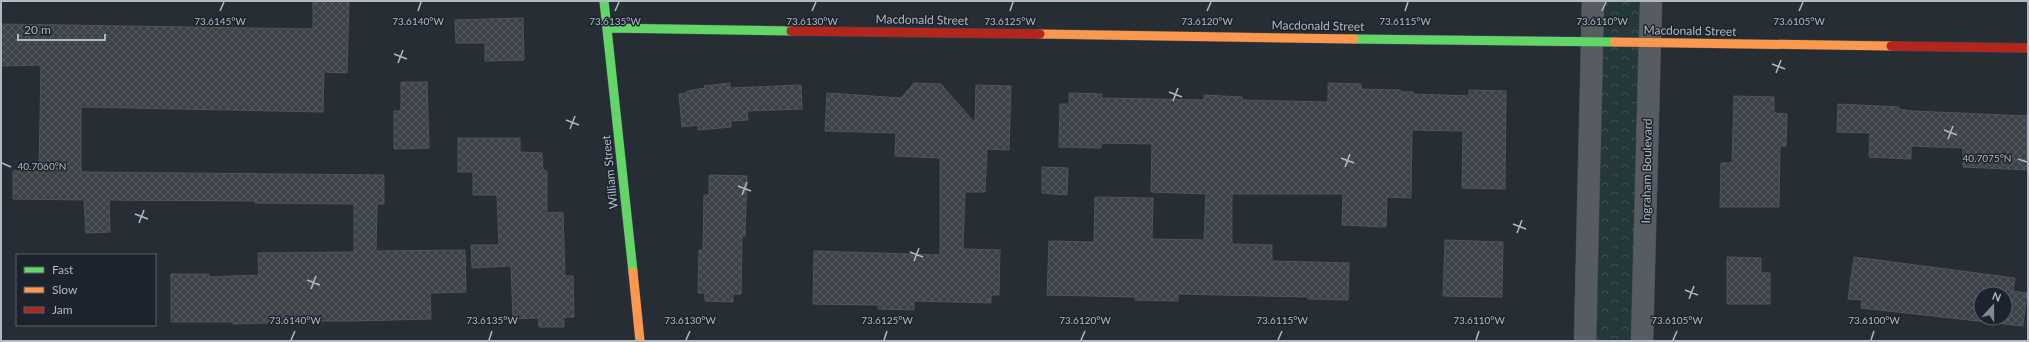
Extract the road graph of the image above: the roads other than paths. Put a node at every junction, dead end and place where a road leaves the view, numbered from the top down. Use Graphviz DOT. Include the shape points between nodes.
graph roads {
  1 [pos="604,1"];
  2 [pos="1593,1"];
  3 [pos="1651,1"];
  4 [pos="607,28"];
  5 [pos="1592,41"];
  6 [pos="1650,42"];
  7 [pos="2028,48"];
  8 [pos="640,341"];
  9 [pos="1586,341"];
  10 [pos="1642,341"];
  1 -- 4 [label="street, William Street"];
  2 -- 5 [label="street"];
  3 -- 6 [label="street, Ingraham Boulevard"];
  4 -- 5 [label="street, Macdonald Street"];
  4 -- 8 [label="street, William Street"];
  5 -- 6 [label="street, Macdonald Street"];
  5 -- 9 [label="street"];
  6 -- 7 [label="street, Macdonald Street"];
  6 -- 10 [label="street, Ingraham Boulevard"];
}
